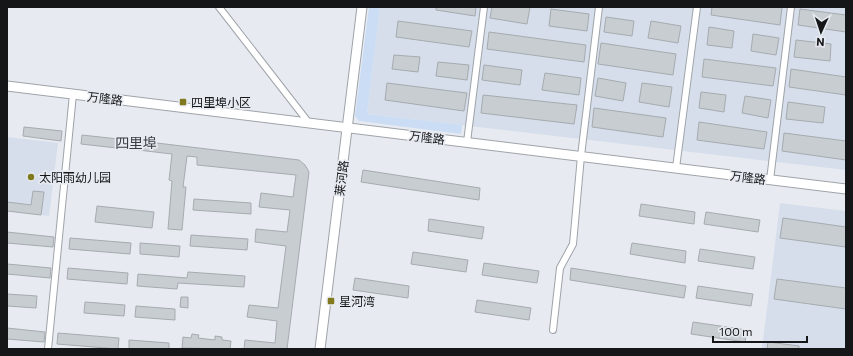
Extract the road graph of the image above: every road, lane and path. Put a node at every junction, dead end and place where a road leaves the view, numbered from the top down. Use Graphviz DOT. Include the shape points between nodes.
graph roads {
  1 [pos="219,7"];
  2 [pos="362,7"];
  3 [pos="484,7"];
  4 [pos="600,7"];
  5 [pos="697,7"];
  6 [pos="791,7"];
  7 [pos="7,86"];
  8 [pos="73,94"];
  9 [pos="309,123"];
  10 [pos="347,128"];
  11 [pos="467,142"];
  12 [pos="581,156"];
  13 [pos="676,168"];
  14 [pos="770,180"];
  15 [pos="846,189"];
  16 [pos="553,330"];
  17 [pos="48,349"];
  18 [pos="320,349"];
  1 -- 9 [label="street"];
  2 -- 10 [label="street, 莱河路"];
  3 -- 11 [label="street"];
  4 -- 12 [label="street"];
  5 -- 13 [label="street"];
  6 -- 14 [label="street"];
  7 -- 8 [label="street, 万隆路"];
  8 -- 9 [label="street, 万隆路"];
  8 -- 17 [label="street"];
  9 -- 10 [label="street, 万隆路"];
  10 -- 11 [label="street, 万隆路"];
  10 -- 18 [label="street, 莱河路"];
  11 -- 12 [label="street, 万隆路"];
  12 -- 13 [label="street, 万隆路"];
  12 -- 16 [label="street" via="573,244 560,268"];
  13 -- 14 [label="street, 万隆路"];
  14 -- 15 [label="street, 万隆路"];
}
